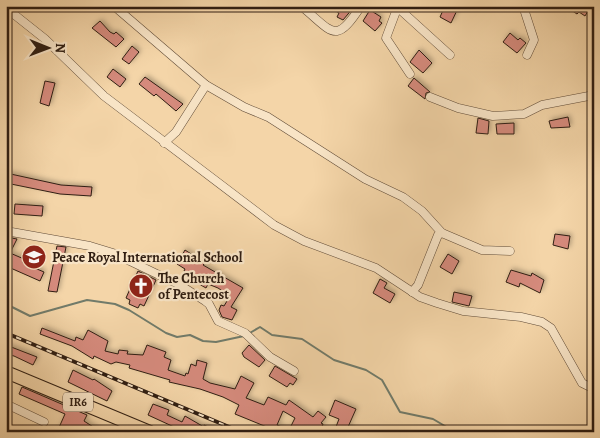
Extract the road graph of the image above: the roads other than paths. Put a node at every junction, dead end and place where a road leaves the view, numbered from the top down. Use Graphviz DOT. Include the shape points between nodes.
graph roads {
  1 [pos="114,6"];
  2 [pos="301,6"];
  3 [pos="361,6"];
  4 [pos="523,6"];
  5 [pos="397,7"];
  6 [pos="6,8"];
  7 [pos="450,55"];
  8 [pos="527,55"];
  9 [pos="410,74"];
  10 [pos="206,84"];
  11 [pos="594,95"];
  12 [pos="430,97"];
  13 [pos="164,143"];
  14 [pos="6,231"];
  15 [pos="442,233"];
  16 [pos="510,251"];
  17 [pos="412,292"];
  18 [pos="294,371"];
  19 [pos="6,372"];
  20 [pos="594,389"];
  21 [pos="6,404"];
  22 [pos="44,422"];
  23 [pos="150,432"];
  1 -- 10 [label="street"];
  2 -- 3 [label="street" via="332,32 340,32 347,28"];
  4 -- 8 [label="street" via="534,40"];
  5 -- 7 [label="street"];
  5 -- 9 [label="street" via="386,38"];
  6 -- 13 [label="street" via="45,39 104,96"];
  10 -- 13 [label="street" via="176,132"];
  10 -- 15 [label="street" via="268,117 365,179 403,197 422,211"];
  11 -- 12 [label="street" via="542,105 524,114 493,116"];
  13 -- 17 [label="street" via="274,225 304,241 376,268"];
  14 -- 18 [label="street" via="113,253 180,285 209,304 218,321 248,336 270,357"];
  15 -- 16 [label="street" via="482,250"];
  15 -- 17 [label="street" via="438,235 418,285"];
  17 -- 20 [label="street" via="463,311 542,322 551,328 582,383"];
  19 -- 23 [label="main road, IR6"];
  21 -- 22 [label="street"];
}
